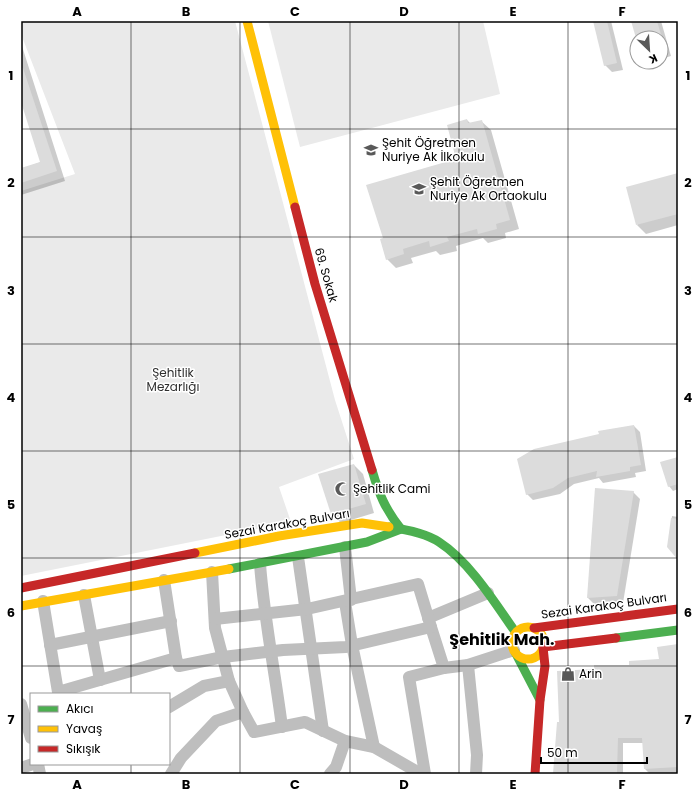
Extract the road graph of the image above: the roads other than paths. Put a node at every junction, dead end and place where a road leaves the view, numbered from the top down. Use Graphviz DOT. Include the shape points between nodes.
graph roads {
  1 [pos="247,21"];
  2 [pos="401,529"];
  3 [pos="344,547"];
  4 [pos="298,557"];
  5 [pos="260,564"];
  6 [pos="212,572"];
  7 [pos="164,580"];
  8 [pos="21,588"];
  9 [pos="488,593"];
  10 [pos="84,595"];
  11 [pos="42,601"];
  12 [pos="348,601"];
  13 [pos="21,606"];
  14 [pos="678,608"];
  15 [pos="307,609"];
  16 [pos="264,614"];
  17 [pos="215,619"];
  18 [pos="171,621"];
  19 [pos="430,623"];
  20 [pos="534,628"];
  21 [pos="678,630"];
  22 [pos="516,633"];
  23 [pos="93,636"];
  24 [pos="50,645"];
  25 [pos="352,645"];
  26 [pos="543,647"];
  27 [pos="313,648"];
  28 [pos="272,651"];
  29 [pos="514,651"];
  30 [pos="223,657"];
  31 [pos="176,658"];
  32 [pos="468,665"];
  33 [pos="444,668"];
  34 [pos="100,680"];
  35 [pos="229,681"];
  36 [pos="540,700"];
  37 [pos="21,704"];
  38 [pos="170,706"];
  39 [pos="243,712"];
  40 [pos="282,727"];
  41 [pos="324,731"];
  42 [pos="30,735"];
  43 [pos="345,741"];
  44 [pos="374,747"];
  45 [pos="171,774"];
  46 [pos="330,774"];
  47 [pos="421,774"];
  48 [pos="426,774"];
  49 [pos="476,774"];
  50 [pos="535,774"];
  1 -- 2 [label="street, 69. Sokak" via="317,292 380,497 388,513"];
  2 -- 3 [label="street" via="367,542"];
  2 -- 8 [label="street, Sezai Karakoç Bulvarı" via="362,523 285,535"];
  2 -- 9 [label="street, Sezai Karakoç Bulvarı" via="438,541 457,556"];
  3 -- 4 [label="street"];
  3 -- 12 [label="street"];
  4 -- 5 [label="street"];
  4 -- 15 [label="street"];
  5 -- 6 [label="street"];
  5 -- 16 [label="street"];
  6 -- 7 [label="street"];
  6 -- 17 [label="street"];
  7 -- 10 [label="street"];
  7 -- 18 [label="street"];
  9 -- 19 [label="street"];
  9 -- 22 [label="street, Sezai Karakoç Bulvarı"];
  10 -- 11 [label="street"];
  10 -- 23 [label="street"];
  11 -- 13 [label="street"];
  11 -- 24 [label="street"];
  12 -- 15 [label="street"];
  12 -- 19 [label="street" via="418,584"];
  12 -- 25 [label="street"];
  14 -- 20 [label="street, Sezai Karakoç Bulvarı"];
  15 -- 16 [label="street"];
  15 -- 27 [label="street"];
  16 -- 17 [label="street"];
  16 -- 28 [label="street"];
  17 -- 30 [label="street"];
  18 -- 23 [label="street"];
  18 -- 31 [label="street"];
  19 -- 25 [label="street"];
  19 -- 33 [label="street"];
  20 -- 22 [label="street" via="524,628"];
  20 -- 26 [label="street" via="543,638"];
  21 -- 26 [label="street"];
  22 -- 29 [label="street" via="512,641"];
  23 -- 24 [label="street"];
  23 -- 34 [label="street"];
  24 -- 34 [label="street" via="58,692"];
  25 -- 27 [label="street"];
  25 -- 44 [label="street"];
  26 -- 29 [label="street" via="533,658 523,658"];
  26 -- 36 [label="street" via="545,666"];
  27 -- 28 [label="street"];
  27 -- 41 [label="street"];
  28 -- 30 [label="street"];
  28 -- 40 [label="street"];
  29 -- 32 [label="street"];
  29 -- 36 [label="street"];
  30 -- 31 [label="street" via="179,666"];
  30 -- 35 [label="street"];
  31 -- 34 [label="street"];
  32 -- 33 [label="street"];
  32 -- 49 [label="street" via="477,755"];
  33 -- 48 [label="street" via="409,677"];
  35 -- 38 [label="street" via="204,686"];
  35 -- 39 [label="street"];
  36 -- 50 [label="street"];
  37 -- 42 [label="street"];
  39 -- 40 [label="street" via="254,732"];
  39 -- 45 [label="street" via="216,721 181,758"];
  40 -- 41 [label="street" via="305,722"];
  41 -- 43 [label="street"];
  43 -- 44 [label="street"];
  43 -- 46 [label="street" via="336,767"];
  44 -- 47 [label="street"];
}
